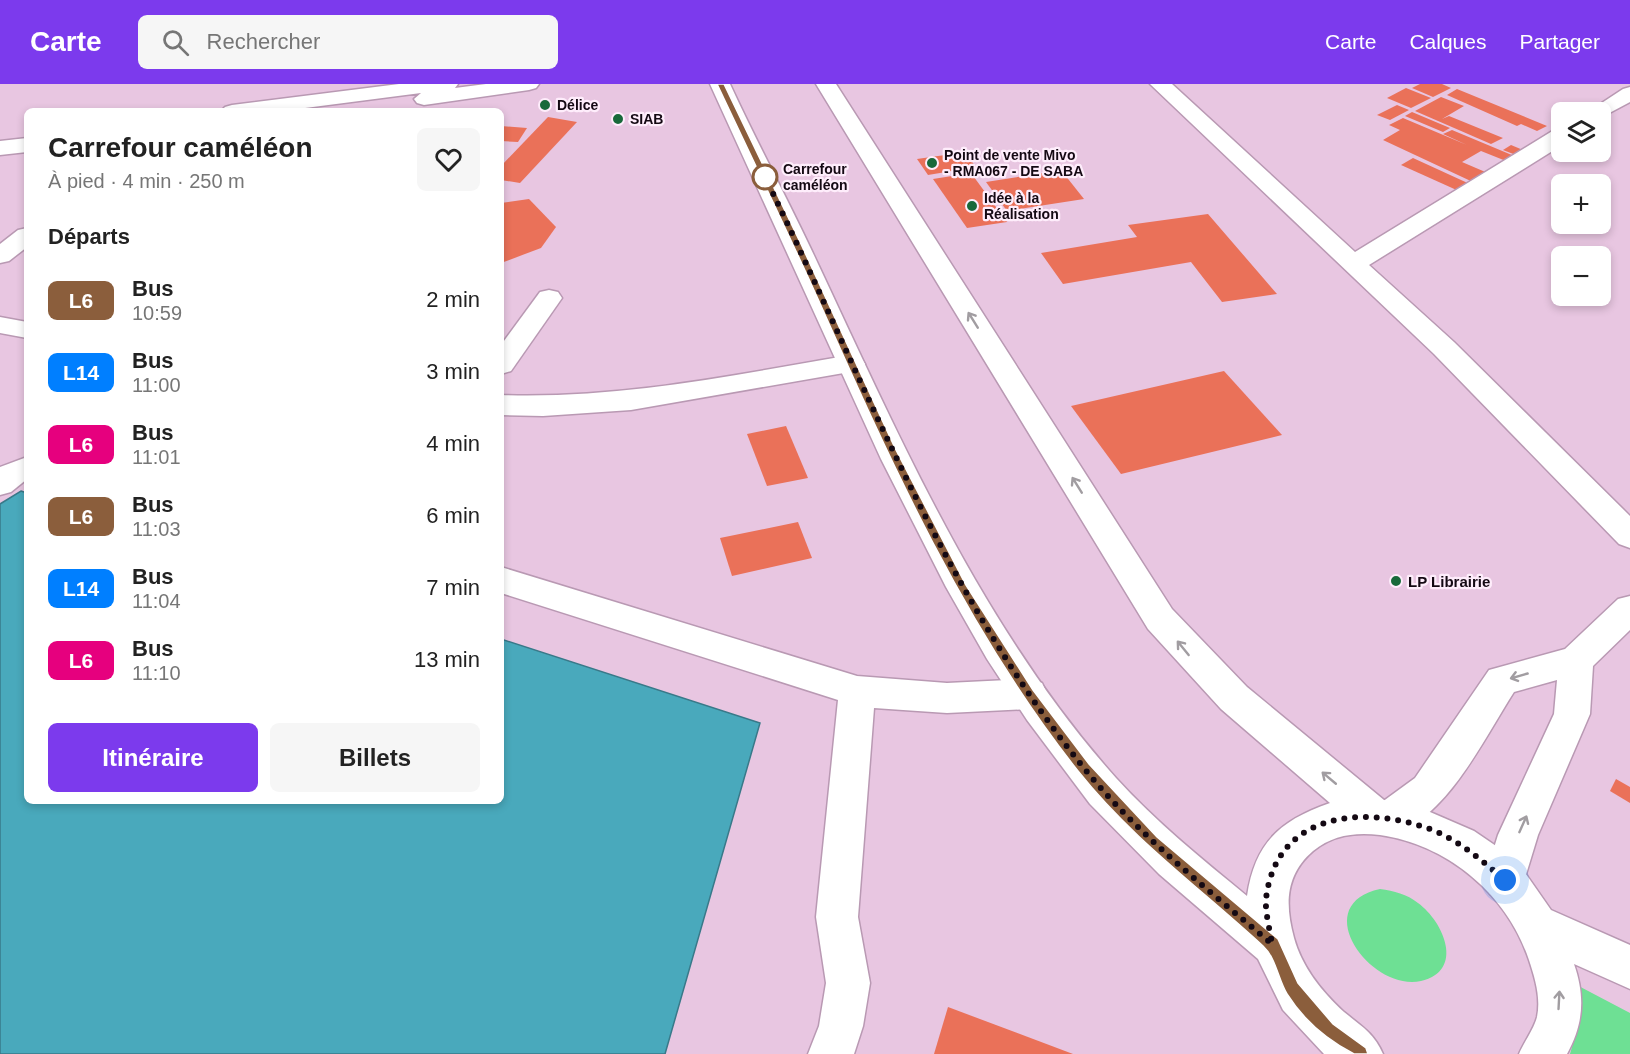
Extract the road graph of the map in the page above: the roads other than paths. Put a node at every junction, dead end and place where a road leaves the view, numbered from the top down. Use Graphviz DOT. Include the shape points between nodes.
graph roads {
  1 [pos="448,84"];
  2 [pos="530,84"];
  3 [pos="720,84"];
  4 [pos="826,84"];
  5 [pos="1162,84"];
  6 [pos="407,87"];
  7 [pos="1630,93"];
  8 [pos="1611,105"];
  9 [pos="254,108"];
  10 [pos="350,108"];
  11 [pos="24,134"];
  12 [pos="0,137"];
  13 [pos="1551,142"];
  14 [pos="24,146"];
  15 [pos="0,148"];
  16 [pos="24,237"];
  17 [pos="0,256"];
  18 [pos="1353,264"];
  19 [pos="549,298"];
  20 [pos="0,325"];
  21 [pos="24,329"];
  22 [pos="504,361"];
  23 [pos="851,364"];
  24 [pos="504,405"];
  25 [pos="24,469"];
  26 [pos="0,484"];
  27 [pos="1630,536"];
  28 [pos="504,581"];
  29 [pos="1630,609"];
  30 [pos="1576,660"];
  31 [pos="857,691"];
  32 [pos="1029,694"];
  33 [pos="1383,817"];
  34 [pos="1505,880"];
  35 [pos="1539,926"];
  36 [pos="1272,944"];
  37 [pos="1630,967"];
  38 [pos="831,1054"];
  39 [pos="1360,1054"];
  40 [pos="1542,1054"];
  1 -- 6 [label="main road"];
  2 -- 10 [label="main road"];
  3 -- 23 [label="main road"];
  33 -- 4 [label="main road, one-way" via="1219,686 1160,619"];
  5 -- 18 [label="main road"];
  6 -- 9 [label="main road"];
  7 -- 8 [label="main road"];
  11 -- 12 [label="main road"];
  13 -- 18 [label="main road"];
  14 -- 15 [label="main road"];
  16 -- 17 [label="main road"];
  18 -- 27 [label="main road" via="1443,348"];
  19 -- 22 [label="main road"];
  20 -- 21 [label="main road"];
  23 -- 24 [label="main road" via="663,395 555,405"];
  23 -- 32 [label="main road" via="962,588"];
  25 -- 26 [label="main road"];
  28 -- 31 [label="main road"];
  29 -- 30 [label="main road"];
  30 -- 33 [label="main road, one-way" via="1502,681 1429,790"];
  34 -- 30 [label="main road, one-way" via="1518,835 1572,714"];
  31 -- 32 [label="main road" via="947,698"];
  31 -- 38 [label="main road" via="837,916 848,983 841,1026"];
  32 -- 36 [label="main road" via="1084,768 1152,842"];
  33 -- 34 [label="main road" via="1432,830 1471,851"];
  33 -- 36 [label="main road" via="1332,819 1298,835 1275,862 1266,900"];
  34 -- 35 [label="main road"];
  35 -- 37 [label="main road"];
  40 -- 35 [label="main road, one-way" via="1557,1025 1560,983"];
  36 -- 39 [label="main road" via="1293,988 1327,1029"];
}
